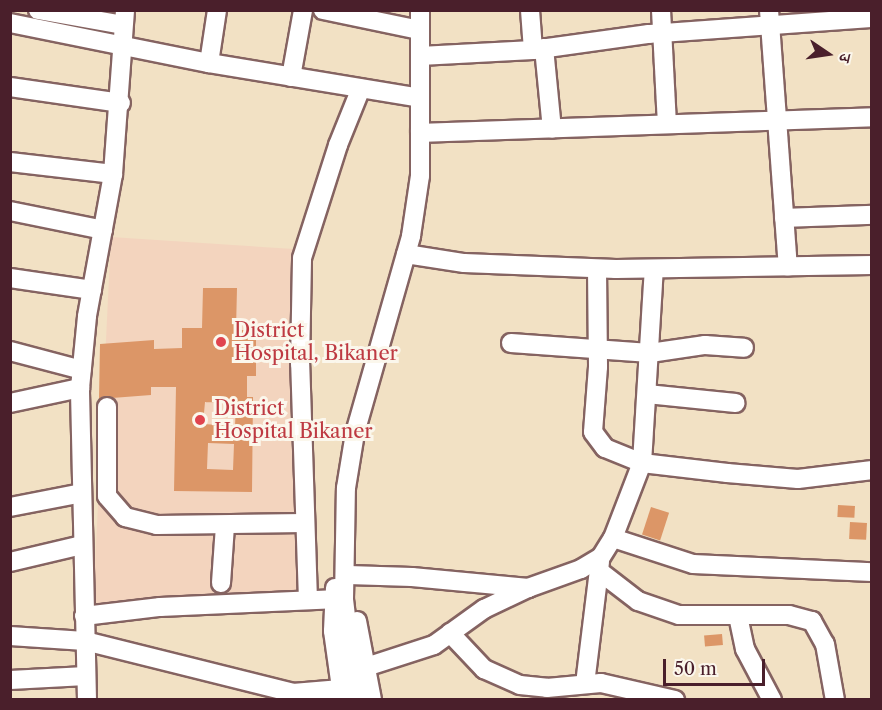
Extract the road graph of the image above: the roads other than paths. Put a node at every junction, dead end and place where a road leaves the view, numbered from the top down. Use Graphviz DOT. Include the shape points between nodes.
graph roads {
  1 [pos="38,10"];
  2 [pos="217,10"];
  3 [pos="303,10"];
  4 [pos="323,10"];
  5 [pos="420,10"];
  6 [pos="530,10"];
  7 [pos="661,10"];
  8 [pos="124,18"];
  9 [pos="769,18"];
  10 [pos="872,18"];
  11 [pos="10,24"];
  12 [pos="420,30"];
  13 [pos="662,33"];
  14 [pos="120,47"];
  15 [pos="538,49"];
  16 [pos="420,56"];
  17 [pos="209,63"];
  18 [pos="291,77"];
  19 [pos="10,87"];
  20 [pos="361,88"];
  21 [pos="420,98"];
  22 [pos="121,103"];
  23 [pos="872,117"];
  24 [pos="777,119"];
  25 [pos="667,123"];
  26 [pos="552,129"];
  27 [pos="420,133"];
  28 [pos="10,162"];
  29 [pos="113,174"];
  30 [pos="10,211"];
  31 [pos="872,215"];
  32 [pos="784,218"];
  33 [pos="103,230"];
  34 [pos="406,254"];
  35 [pos="872,265"];
  36 [pos="788,266"];
  37 [pos="597,269"];
  38 [pos="654,269"];
  39 [pos="10,278"];
  40 [pos="92,290"];
  41 [pos="511,343"];
  42 [pos="744,348"];
  43 [pos="10,351"];
  44 [pos="598,351"];
  45 [pos="650,353"];
  46 [pos="81,379"];
  47 [pos="647,394"];
  48 [pos="10,403"];
  49 [pos="736,403"];
  50 [pos="107,407"];
  51 [pos="642,463"];
  52 [pos="872,470"];
  53 [pos="82,493"];
  54 [pos="10,507"];
  55 [pos="304,523"];
  56 [pos="225,526"];
  57 [pos="613,538"];
  58 [pos="82,545"];
  59 [pos="343,552"];
  60 [pos="10,562"];
  61 [pos="600,564"];
  62 [pos="872,572"];
  63 [pos="348,575"];
  64 [pos="220,583"];
  65 [pos="528,588"];
  66 [pos="333,599"];
  67 [pos="308,600"];
  68 [pos="84,616"];
  69 [pos="738,616"];
  70 [pos="450,633"];
  71 [pos="10,636"];
  72 [pos="85,641"];
  73 [pos="366,667"];
  74 [pos="86,675"];
  75 [pos="10,680"];
  76 [pos="585,684"];
  77 [pos="348,692"];
  78 [pos="87,699"];
  79 [pos="372,699"];
  80 [pos="675,699"];
  81 [pos="772,699"];
  82 [pos="835,699"];
  1 -- 8 [label="street"];
  2 -- 17 [label="street"];
  3 -- 18 [label="street"];
  4 -- 12 [label="street"];
  5 -- 12 [label="street"];
  6 -- 15 [label="street"];
  7 -- 13 [label="street"];
  8 -- 14 [label="street"];
  9 -- 10 [label="street"];
  9 -- 13 [label="street"];
  9 -- 24 [label="street"];
  11 -- 14 [label="street"];
  12 -- 16 [label="street"];
  13 -- 15 [label="street"];
  13 -- 25 [label="street"];
  14 -- 17 [label="street"];
  14 -- 22 [label="street"];
  15 -- 16 [label="street"];
  15 -- 26 [label="street"];
  16 -- 21 [label="street"];
  17 -- 18 [label="street"];
  18 -- 20 [label="street"];
  19 -- 22 [label="street"];
  20 -- 21 [label="street"];
  20 -- 55 [label="street" via="338,145 302,258"];
  21 -- 27 [label="street"];
  22 -- 29 [label="street"];
  23 -- 24 [label="street"];
  24 -- 25 [label="street"];
  24 -- 32 [label="street"];
  25 -- 26 [label="street"];
  26 -- 27 [label="street"];
  27 -- 34 [label="street" via="420,176"];
  28 -- 29 [label="street"];
  29 -- 33 [label="street"];
  30 -- 33 [label="street"];
  31 -- 32 [label="street"];
  32 -- 36 [label="street"];
  33 -- 40 [label="street"];
  34 -- 37 [label="street" via="464,263"];
  34 -- 59 [label="street" via="355,433 346,488"];
  35 -- 36 [label="street"];
  36 -- 38 [label="street"];
  37 -- 38 [label="street"];
  37 -- 44 [label="street"];
  38 -- 45 [label="street"];
  39 -- 40 [label="street"];
  40 -- 46 [label="street"];
  41 -- 44 [label="street"];
  42 -- 45 [label="street" via="705,345"];
  43 -- 46 [label="street"];
  44 -- 45 [label="street"];
  44 -- 51 [label="street" via="593,432 605,448"];
  45 -- 47 [label="street"];
  46 -- 48 [label="street"];
  46 -- 53 [label="street"];
  47 -- 49 [label="street"];
  47 -- 51 [label="street"];
  50 -- 56 [label="street" via="104,477 114,508 147,525"];
  51 -- 52 [label="street" via="798,479"];
  51 -- 57 [label="street"];
  53 -- 54 [label="street"];
  53 -- 58 [label="street"];
  55 -- 56 [label="street"];
  55 -- 67 [label="street" via="309,557"];
  56 -- 64 [label="street"];
  57 -- 61 [label="street"];
  57 -- 62 [label="street" via="693,564"];
  58 -- 60 [label="street"];
  58 -- 68 [label="street"];
  59 -- 63 [label="street"];
  59 -- 66 [label="street"];
  59 -- 77 [label="street"];
  61 -- 65 [label="street"];
  61 -- 69 [label="street" via="638,601 655,609 701,617"];
  61 -- 76 [label="street"];
  63 -- 65 [label="street" via="412,576"];
  63 -- 73 [label="street"];
  65 -- 70 [label="street" via="484,609"];
  66 -- 67 [label="street"];
  66 -- 77 [label="street"];
  67 -- 68 [label="street" via="160,607"];
  68 -- 72 [label="street"];
  69 -- 81 [label="street" via="745,649"];
  69 -- 82 [label="street" via="789,615 812,621 825,644"];
  70 -- 73 [label="street" via="421,651"];
  70 -- 76 [label="street" via="477,663 504,680 533,688"];
  71 -- 72 [label="street"];
  72 -- 74 [label="street"];
  72 -- 77 [label="street" via="293,693"];
  73 -- 79 [label="street"];
  74 -- 75 [label="street"];
  74 -- 78 [label="street"];
  76 -- 80 [label="street" via="637,689"];
}
